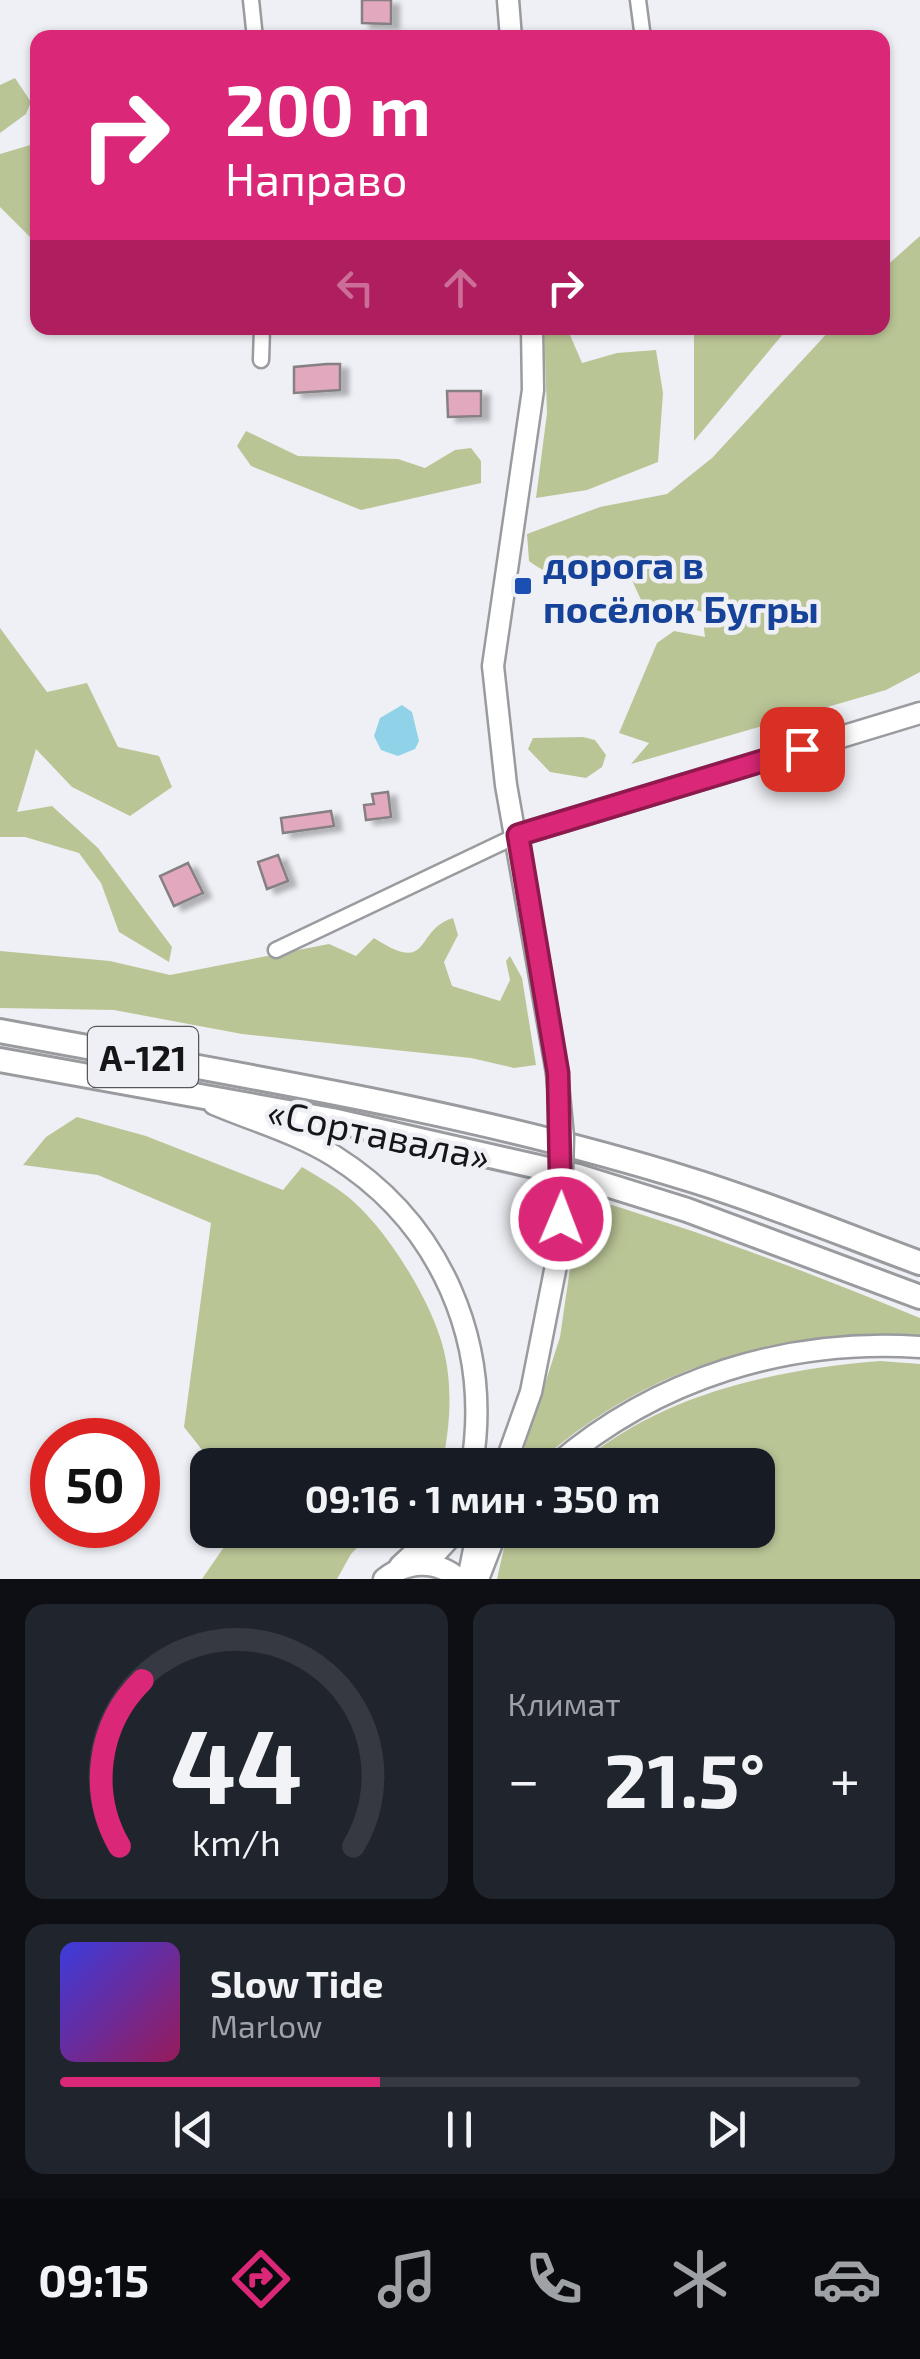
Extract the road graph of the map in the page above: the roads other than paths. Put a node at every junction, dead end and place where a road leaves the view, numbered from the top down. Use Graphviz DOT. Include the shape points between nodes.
graph roads {
  1 [pos="252,0"];
  2 [pos="508,0"];
  3 [pos="638,0"];
  4 [pos="254,30"];
  5 [pos="510,30"];
  6 [pos="641,30"];
  7 [pos="262,335"];
  8 [pos="532,335"];
  9 [pos="261,360"];
  10 [pos="920,713"];
  11 [pos="518,835"];
  12 [pos="276,950"];
  13 [pos="0,1031"];
  14 [pos="0,1060"];
  15 [pos="194,1096"];
  16 [pos="920,1263"];
  17 [pos="920,1297"];
  18 [pos="920,1347"];
  19 [pos="474,1448"];
  20 [pos="511,1448"];
  21 [pos="576,1448"];
  22 [pos="419,1548"];
  23 [pos="441,1548"];
  24 [pos="474,1548"];
  25 [pos="490,1548"];
  26 [pos="426,1564"];
  27 [pos="389,1575"];
  28 [pos="459,1579"];
  29 [pos="468,1579"];
  30 [pos="478,1579"];
  1 -- 4 [label="street"];
  2 -- 5 [label="main road"];
  3 -- 6 [label="street"];
  7 -- 9 [label="street"];
  8 -- 11 [label="main road" via="527,440 494,644 498,736"];
  10 -- 11 [label="main road"];
  11 -- 12 [label="street"];
  11 -- 20 [label="main road, bridge" via="558,1073 562,1138 560,1245 531,1392"];
  13 -- 16 [label="highway, «Сортавала» / А-121" via="324,1092 580,1150 690,1180"];
  14 -- 15 [label="highway, «Сортавала» / А-121"];
  15 -- 17 [label="highway, «Сортавала» / А-121" via="421,1139 618,1187"];
  15 -- 19 [label="main road" via="334,1156 405,1218 435,1259 467,1331 480,1395"];
  18 -- 21 [label="main road" via="799,1351 709,1375 646,1403"];
  22 -- 27 [label="main road"];
  23 -- 26 [label="main road"];
  24 -- 29 [label="main road"];
  25 -- 30 [label="main road"];
  26 -- 27 [label="main road"];
  26 -- 28 [label="main road"];
}
